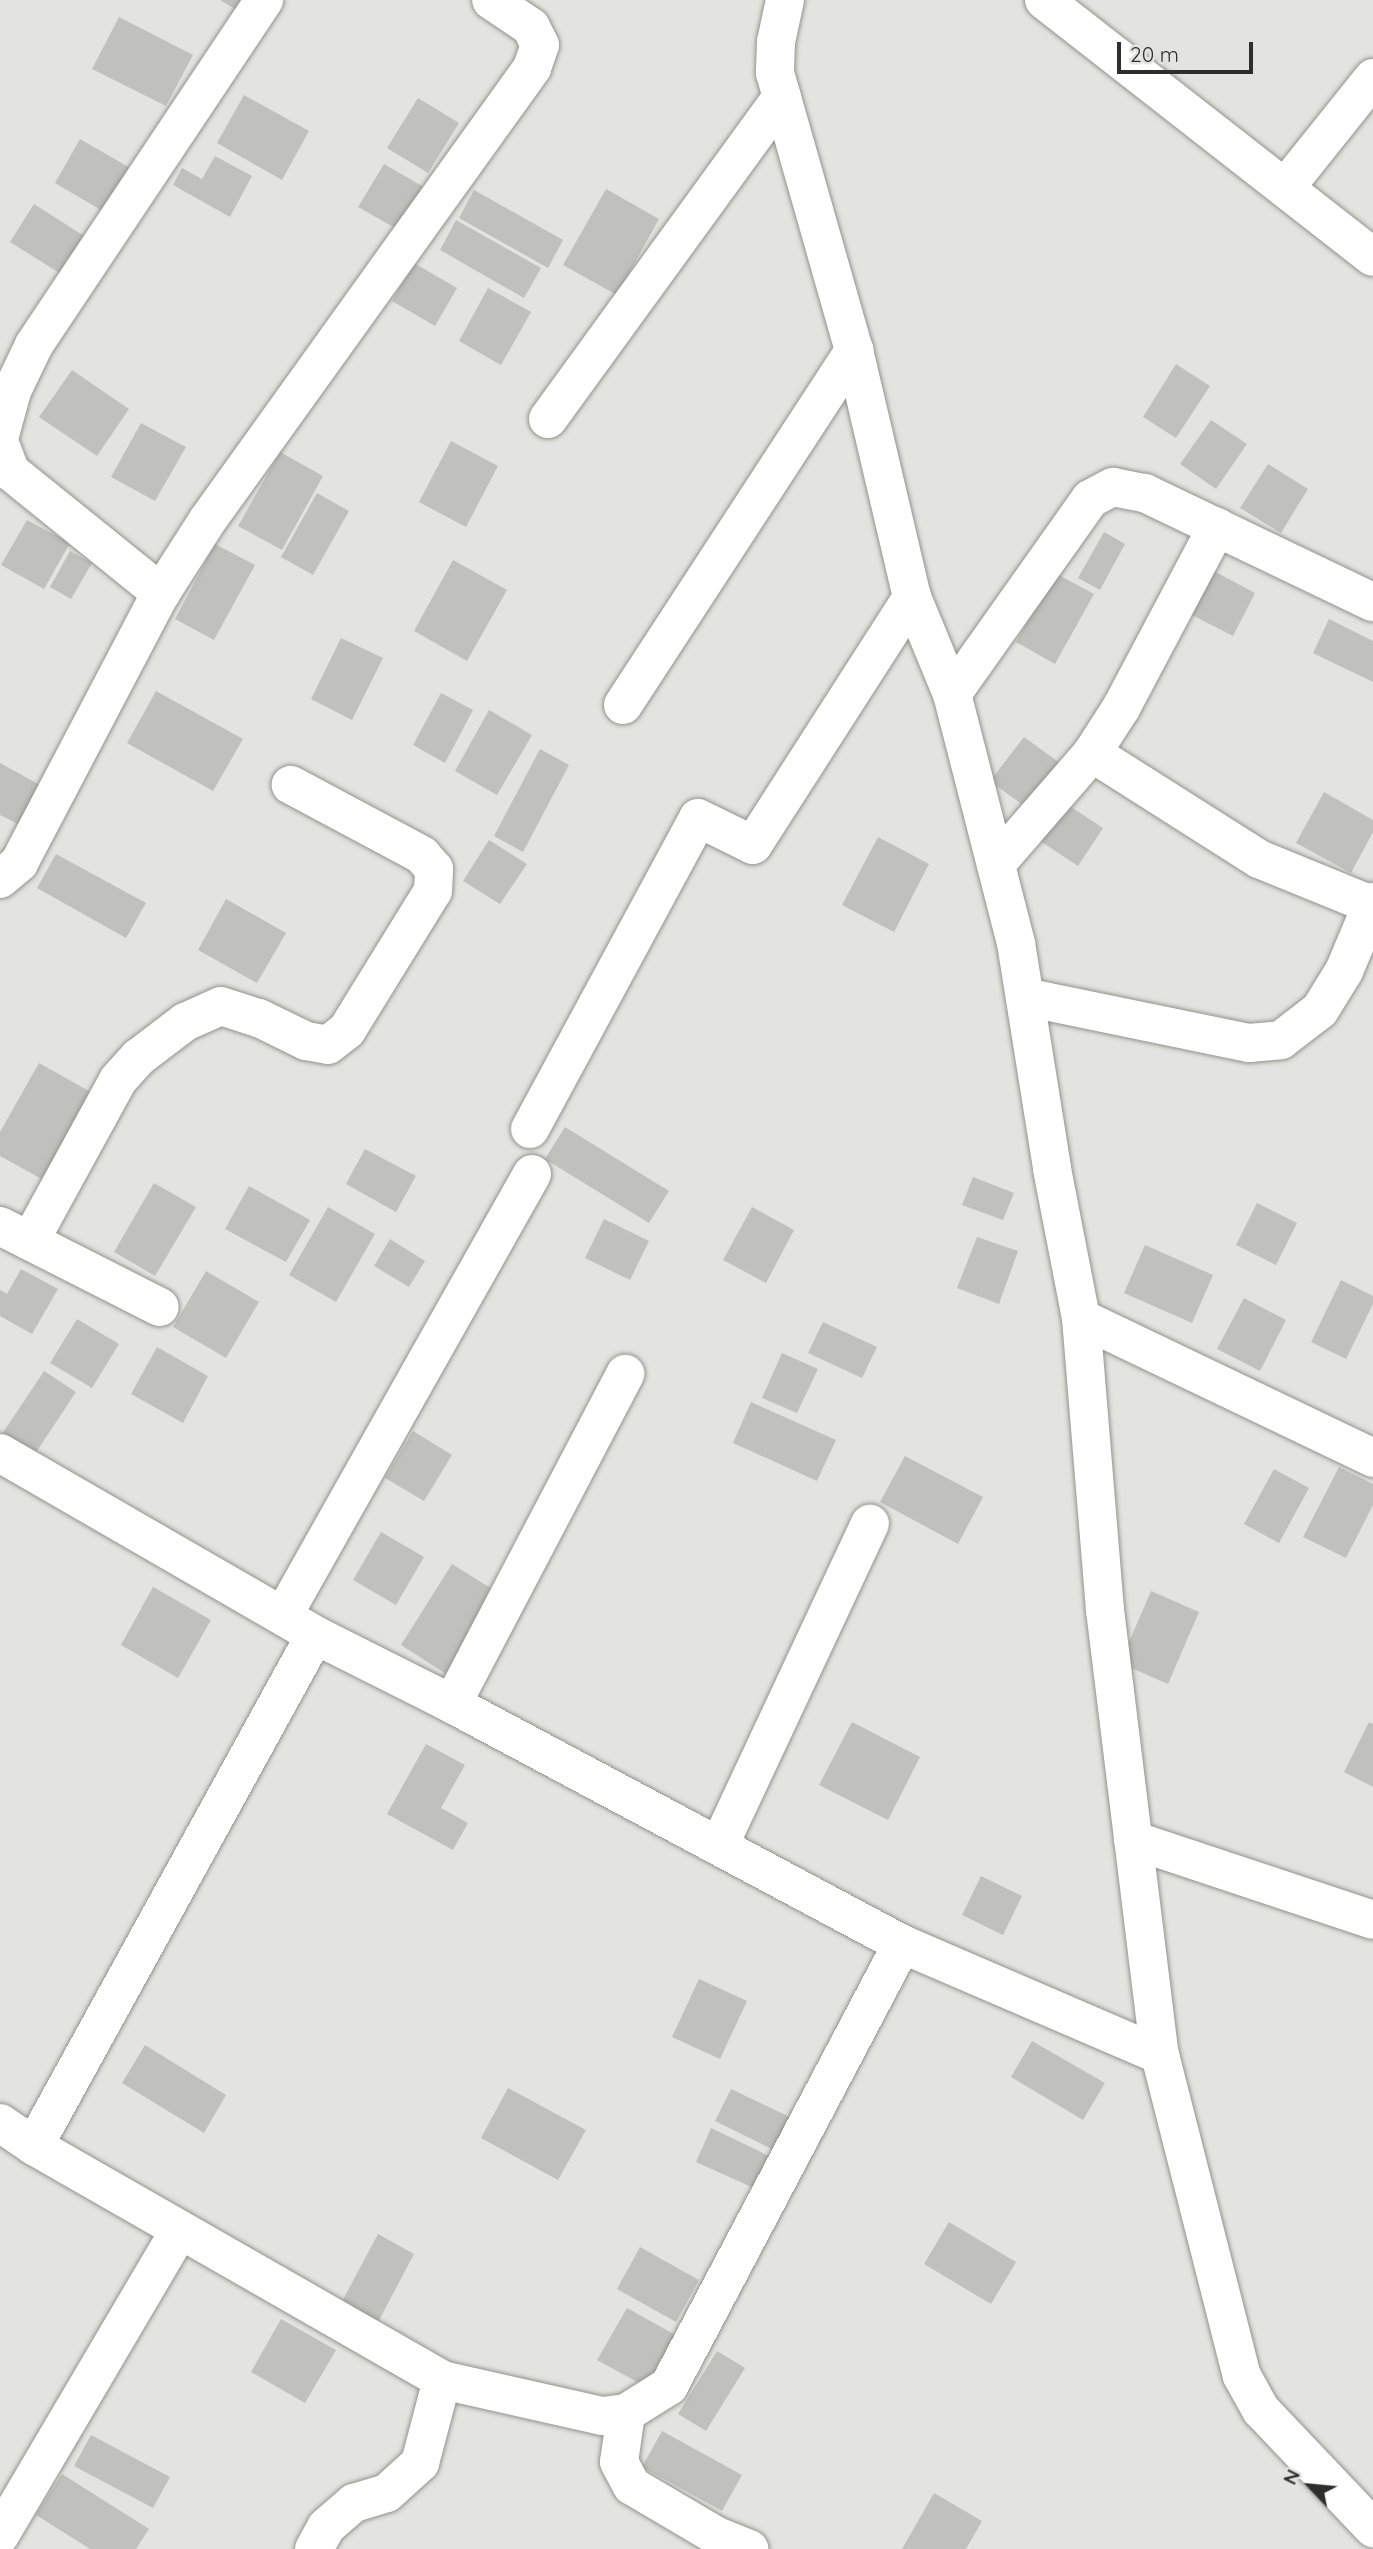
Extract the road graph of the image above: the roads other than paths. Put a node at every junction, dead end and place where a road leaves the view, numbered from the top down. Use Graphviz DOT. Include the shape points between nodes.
graph roads {
  1 [pos="264,0"];
  2 [pos="491,0"];
  3 [pos="785,0"];
  4 [pos="1044,0"];
  5 [pos="1373,78"];
  6 [pos="782,97"];
  7 [pos="1285,188"];
  8 [pos="1373,257"];
  9 [pos="854,349"];
  10 [pos="548,419"];
  11 [pos="0,435"];
  12 [pos="0,444"];
  13 [pos="1217,527"];
  14 [pos="161,593"];
  15 [pos="912,597"];
  16 [pos="1373,601"];
  17 [pos="952,694"];
  18 [pos="623,705"];
  19 [pos="1092,753"];
  20 [pos="291,785"];
  21 [pos="996,863"];
  22 [pos="0,879"];
  23 [pos="1372,904"];
  24 [pos="1025,997"];
  25 [pos="530,1129"];
  26 [pos="532,1174"];
  27 [pos="15,1233"];
  28 [pos="160,1307"];
  29 [pos="1081,1318"];
  30 [pos="625,1374"];
  31 [pos="0,1453"];
  32 [pos="1373,1458"];
  33 [pos="870,1524"];
  34 [pos="284,1614"];
  35 [pos="316,1635"];
  36 [pos="452,1703"];
  37 [pos="1133,1840"];
  38 [pos="719,1846"];
  39 [pos="1373,1920"];
  40 [pos="902,1944"];
  41 [pos="1160,2055"];
  42 [pos="0,2123"];
  43 [pos="34,2146"];
  44 [pos="180,2230"];
  45 [pos="442,2380"];
  46 [pos="625,2413"];
  47 [pos="1373,2528"];
  48 [pos="0,2535"];
  49 [pos="314,2549"];
  50 [pos="749,2549"];
  1 -- 11 [label="street" via="34,345 12,391"];
  2 -- 14 [label="street" via="531,27 540,45 532,68 207,521"];
  3 -- 6 [label="street" via="775,73"];
  4 -- 7 [label="street"];
  5 -- 7 [label="street"];
  6 -- 9 [label="street"];
  6 -- 10 [label="street"];
  7 -- 8 [label="street"];
  9 -- 15 [label="street"];
  9 -- 18 [label="street"];
  12 -- 14 [label="street" via="11,472"];
  13 -- 16 [label="street"];
  13 -- 17 [label="street" via="1144,493 1113,487 1090,499"];
  13 -- 19 [label="street" via="1121,708"];
  14 -- 22 [label="street" via="19,863"];
  15 -- 17 [label="street"];
  15 -- 25 [label="street" via="753,845 698,818"];
  17 -- 21 [label="street"];
  19 -- 21 [label="street"];
  19 -- 23 [label="street" via="1259,859"];
  20 -- 27 [label="street" via="422,855 434,869 433,891 347,1030 328,1045 306,1041 259,1018 220,1006 185,1022 139,1057 118,1080"];
  21 -- 24 [label="street"];
  23 -- 24 [label="street" via="1344,971 1320,1010 1282,1040 1249,1043"];
  24 -- 29 [label="street"];
  26 -- 34 [label="street"];
  27 -- 28 [label="street"];
  29 -- 32 [label="street"];
  29 -- 37 [label="street" via="1105,1610"];
  30 -- 36 [label="street"];
  31 -- 34 [label="street"];
  33 -- 38 [label="street"];
  34 -- 35 [label="street"];
  35 -- 36 [label="street"];
  35 -- 43 [label="street"];
  36 -- 38 [label="street"];
  37 -- 39 [label="street"];
  37 -- 41 [label="street"];
  38 -- 40 [label="street"];
  40 -- 41 [label="street"];
  40 -- 46 [label="street" via="669,2386"];
  41 -- 47 [label="street" via="1242,2376 1261,2410"];
  42 -- 43 [label="street"];
  43 -- 44 [label="street"];
  44 -- 45 [label="street"];
  44 -- 48 [label="street"];
  45 -- 46 [label="street" via="602,2416"];
  45 -- 49 [label="street" via="420,2463 387,2493 354,2503 326,2526"];
  46 -- 50 [label="street" via="619,2462 632,2486 717,2536"];
}
